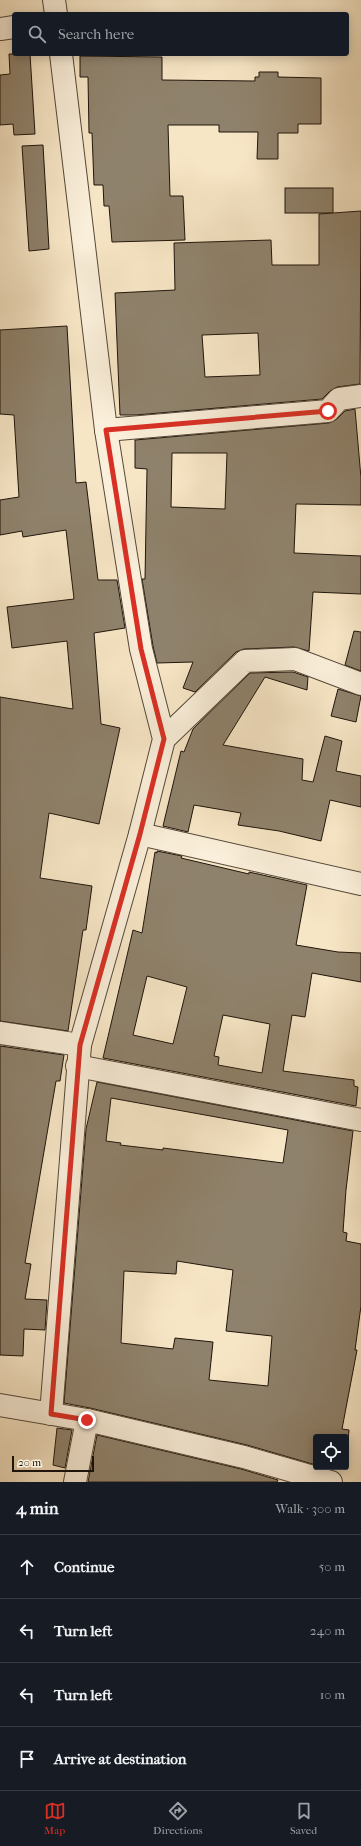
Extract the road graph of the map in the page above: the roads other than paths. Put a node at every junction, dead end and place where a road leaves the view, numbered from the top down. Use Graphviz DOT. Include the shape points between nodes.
graph roads {
  1 [pos="54,0"];
  2 [pos="56,12"];
  3 [pos="12,27"];
  4 [pos="0,29"];
  5 [pos="61,56"];
  6 [pos="361,396"];
  7 [pos="106,430"];
  8 [pos="361,684"];
  9 [pos="164,739"];
  10 [pos="140,834"];
  11 [pos="361,884"];
  12 [pos="0,1033"];
  13 [pos="80,1045"];
  14 [pos="77,1066"];
  15 [pos="361,1120"];
  16 [pos="0,1405"];
  17 [pos="51,1414"];
  18 [pos="87,1420"];
  19 [pos="288,1476"];
  20 [pos="75,1482"];
  21 [pos="331,1482"];
  1 -- 2 [label="street"];
  3 -- 4 [label="street"];
  5 -- 7 [label="street"];
  6 -- 7 [label="street" via="339,399 328,411"];
  7 -- 9 [label="street" via="141,649"];
  8 -- 9 [label="street" via="295,659 245,661"];
  9 -- 10 [label="street"];
  10 -- 11 [label="street"];
  10 -- 13 [label="street"];
  12 -- 13 [label="street"];
  13 -- 14 [label="street"];
  14 -- 15 [label="street"];
  14 -- 17 [label="street"];
  16 -- 17 [label="street"];
  17 -- 18 [label="street"];
  18 -- 19 [label="street" via="244,1457"];
  18 -- 20 [label="street"];
  19 -- 21 [label="street"];
}
